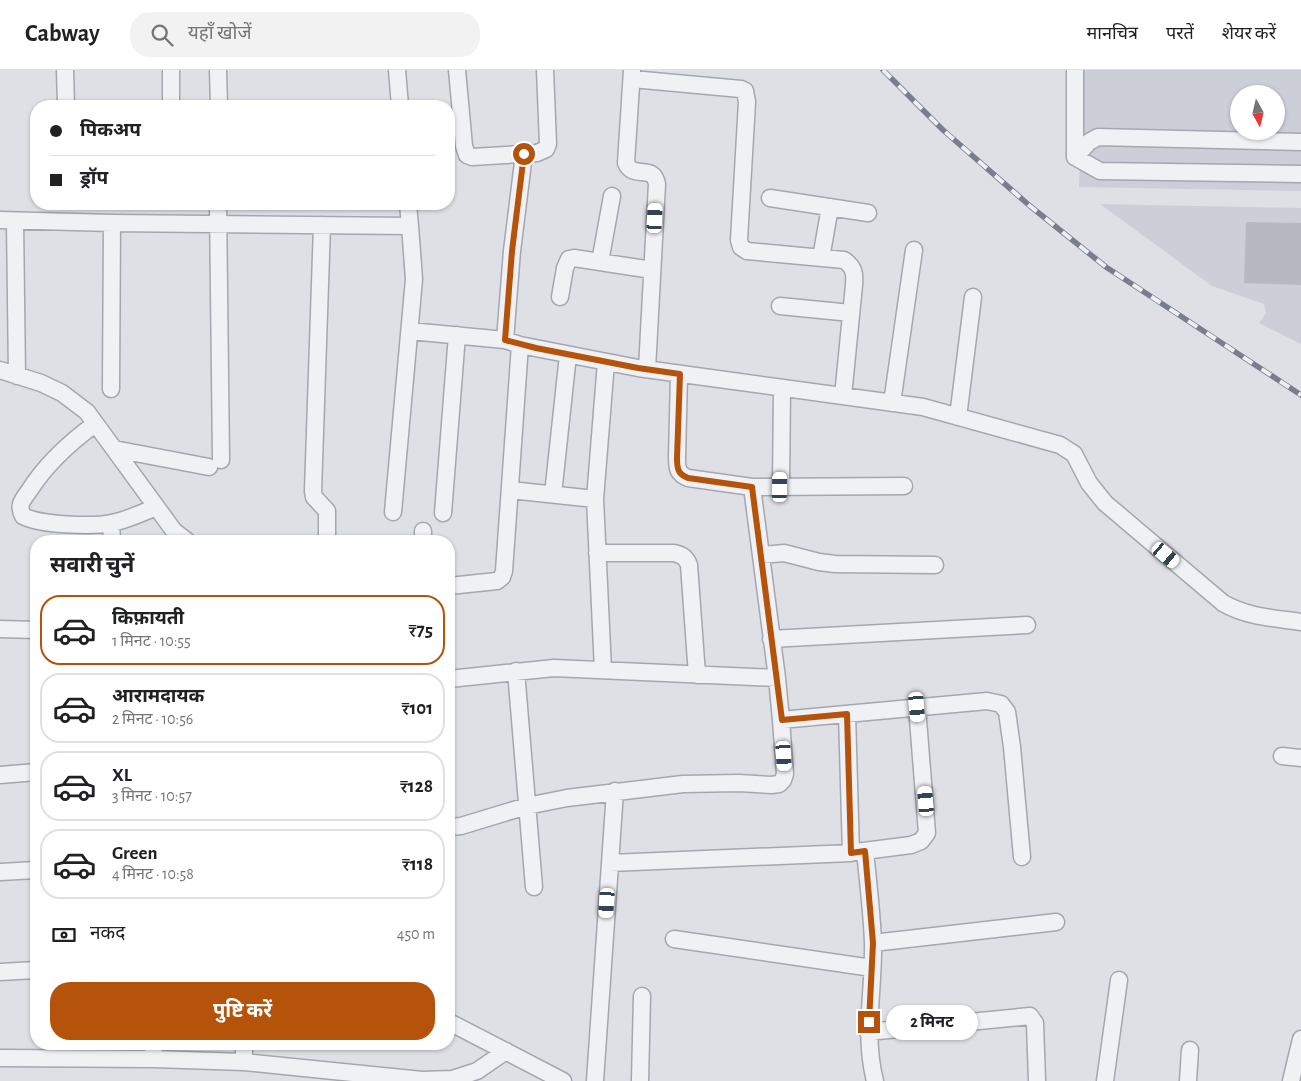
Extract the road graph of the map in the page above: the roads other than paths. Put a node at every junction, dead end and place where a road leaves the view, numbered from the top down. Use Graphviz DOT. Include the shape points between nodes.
graph roads {
  1 [pos="64,70"];
  2 [pos="171,70"];
  3 [pos="218,70"];
  4 [pos="397,70"];
  5 [pos="457,70"];
  6 [pos="545,70"];
  7 [pos="1075,70"];
  8 [pos="632,75"];
  9 [pos="66,100"];
  10 [pos="172,100"];
  11 [pos="218,100"];
  12 [pos="400,100"];
  13 [pos="1301,142"];
  14 [pos="524,154"];
  15 [pos="1075,157"];
  16 [pos="1301,174"];
  17 [pos="612,196"];
  18 [pos="770,198"];
  19 [pos="830,207"];
  20 [pos="218,210"];
  21 [pos="409,210"];
  22 [pos="868,213"];
  23 [pos="7,220"];
  24 [pos="112,223"];
  25 [pos="218,224"];
  26 [pos="322,225"];
  27 [pos="410,226"];
  28 [pos="914,250"];
  29 [pos="821,258"];
  30 [pos="600,262"];
  31 [pos="652,270"];
  32 [pos="560,297"];
  33 [pos="973,297"];
  34 [pos="780,306"];
  35 [pos="852,313"];
  36 [pos="410,331"];
  37 [pos="457,335"];
  38 [pos="512,343"];
  39 [pos="568,355"];
  40 [pos="606,362"];
  41 [pos="647,369"];
  42 [pos="0,370"];
  43 [pos="680,374"];
  44 [pos="17,376"];
  45 [pos="782,388"];
  46 [pos="111,389"];
  47 [pos="843,396"];
  48 [pos="892,403"];
  49 [pos="958,417"];
  50 [pos="95,424"];
  51 [pos="114,450"];
  52 [pos="904,486"];
  53 [pos="752,487"];
  54 [pos="780,487"];
  55 [pos="510,490"];
  56 [pos="554,494"];
  57 [pos="594,500"];
  58 [pos="156,507"];
  59 [pos="393,512"];
  60 [pos="443,513"];
  61 [pos="111,523"];
  62 [pos="112,535"];
  63 [pos="180,535"];
  64 [pos="327,535"];
  65 [pos="597,553"];
  66 [pos="761,555"];
  67 [pos="935,565"];
  68 [pos="455,586"];
  69 [pos="1301,622"];
  70 [pos="1027,625"];
  71 [pos="0,629"];
  72 [pos="30,630"];
  73 [pos="771,639"];
  74 [pos="603,670"];
  75 [pos="516,671"];
  76 [pos="696,675"];
  77 [pos="455,677"];
  78 [pos="777,678"];
  79 [pos="917,707"];
  80 [pos="847,714"];
  81 [pos="782,720"];
  82 [pos="1282,756"];
  83 [pos="1301,758"];
  84 [pos="30,772"];
  85 [pos="0,775"];
  86 [pos="616,791"];
  87 [pos="527,806"];
  88 [pos="455,827"];
  89 [pos="858,852"];
  90 [pos="1022,857"];
  91 [pos="610,863"];
  92 [pos="30,870"];
  93 [pos="0,872"];
  94 [pos="534,887"];
  95 [pos="1056,922"];
  96 [pos="674,939"];
  97 [pos="873,943"];
  98 [pos="872,968"];
  99 [pos="30,970"];
  100 [pos="0,972"];
  101 [pos="1119,980"];
  102 [pos="642,996"];
  103 [pos="455,1026"];
  104 [pos="868,1032"];
  105 [pos="1301,1039"];
  106 [pos="244,1050"];
  107 [pos="1190,1050"];
  108 [pos="154,1051"];
  109 [pos="506,1051"];
  110 [pos="0,1058"];
  111 [pos="244,1062"];
  112 [pos="563,1081"];
  113 [pos="596,1081"];
  114 [pos="640,1081"];
  115 [pos="875,1081"];
  116 [pos="1037,1081"];
  117 [pos="1104,1081"];
  118 [pos="1188,1081"];
  119 [pos="1291,1081"];
  1 -- 9 [label="street"];
  2 -- 10 [label="street"];
  3 -- 11 [label="street"];
  4 -- 12 [label="street"];
  5 -- 14 [label="street" via="467,155"];
  6 -- 14 [label="street" via="548,144 542,152"];
  7 -- 15 [label="street"];
  8 -- 29 [label="street" via="745,91 741,247 747,251"];
  8 -- 31 [label="street" via="626,163 632,171 652,173 656,177"];
  13 -- 15 [label="street" via="1098,137"];
  14 -- 38 [label="street" via="512,251"];
  15 -- 16 [label="street" via="1100,171"];
  17 -- 30 [label="street"];
  18 -- 19 [label="street"];
  19 -- 22 [label="street"];
  19 -- 29 [label="street"];
  20 -- 25 [label="street"];
  21 -- 27 [label="street"];
  23 -- 24 [label="street"];
  23 -- 44 [label="street"];
  24 -- 25 [label="street"];
  24 -- 46 [label="street"];
  25 -- 26 [label="street"];
  25 -- 51 [label="street" via="215,464"];
  26 -- 27 [label="street"];
  26 -- 64 [label="street" via="313,491 314,497 327,511"];
  27 -- 36 [label="street" via="414,279"];
  28 -- 48 [label="street"];
  29 -- 35 [label="street" via="844,260 852,265 855,273"];
  30 -- 31 [label="street"];
  30 -- 32 [label="street" via="569,259 564,268"];
  31 -- 41 [label="street"];
  33 -- 49 [label="street"];
  34 -- 35 [label="street"];
  35 -- 47 [label="street"];
  36 -- 37 [label="street"];
  36 -- 59 [label="street"];
  37 -- 38 [label="street"];
  37 -- 60 [label="street"];
  38 -- 39 [label="street"];
  38 -- 55 [label="street"];
  39 -- 40 [label="street"];
  39 -- 56 [label="street"];
  40 -- 41 [label="street"];
  40 -- 57 [label="street"];
  41 -- 43 [label="street"];
  42 -- 44 [label="street"];
  43 -- 45 [label="street"];
  43 -- 53 [label="street" via="677,469 688,478"];
  44 -- 50 [label="street" via="62,393 86,412"];
  45 -- 47 [label="street"];
  45 -- 54 [label="street"];
  47 -- 48 [label="street"];
  48 -- 49 [label="street" via="923,407"];
  49 -- 69 [label="street" via="1068,448 1105,504 1223,603 1249,614"];
  50 -- 51 [label="street"];
  50 -- 61 [label="street" via="74,440 36,479 20,509 23,516 42,522"];
  51 -- 58 [label="street"];
  52 -- 54 [label="street"];
  53 -- 54 [label="street"];
  53 -- 66 [label="street"];
  55 -- 56 [label="street"];
  55 -- 68 [label="street" via="502,577 488,583"];
  56 -- 57 [label="street"];
  57 -- 65 [label="street"];
  58 -- 61 [label="street"];
  58 -- 63 [label="street"];
  61 -- 62 [label="street"];
  65 -- 74 [label="street"];
  65 -- 76 [label="street" via="674,553 687,559 690,565"];
  66 -- 67 [label="street" via="784,553 835,564"];
  66 -- 73 [label="street"];
  70 -- 73 [label="street"];
  71 -- 72 [label="street"];
  73 -- 78 [label="street"];
  74 -- 75 [label="street" via="554,668"];
  74 -- 76 [label="street"];
  75 -- 77 [label="street"];
  75 -- 87 [label="street"];
  76 -- 78 [label="street"];
  78 -- 81 [label="street"];
  79 -- 80 [label="street"];
  79 -- 89 [label="street" via="927,833 921,841 911,845"];
  79 -- 90 [label="street" via="987,701 1001,704 1007,712"];
  80 -- 81 [label="street"];
  80 -- 89 [label="street"];
  81 -- 86 [label="street" via="785,774 778,784 683,784"];
  82 -- 83 [label="street"];
  84 -- 85 [label="street"];
  86 -- 87 [label="street"];
  86 -- 91 [label="street"];
  87 -- 88 [label="street"];
  87 -- 94 [label="street"];
  89 -- 91 [label="street"];
  89 -- 97 [label="street"];
  91 -- 113 [label="street"];
  92 -- 93 [label="street"];
  95 -- 97 [label="street"];
  96 -- 98 [label="street"];
  97 -- 98 [label="street"];
  98 -- 104 [label="street"];
  99 -- 100 [label="street"];
  101 -- 117 [label="street"];
  102 -- 114 [label="street"];
  103 -- 109 [label="street"];
  104 -- 115 [label="street"];
  104 -- 116 [label="street" via="1030,1016 1036,1023"];
  105 -- 119 [label="street"];
  106 -- 111 [label="street"];
  107 -- 118 [label="street"];
  108 -- 110 [label="street"];
  108 -- 111 [label="street"];
  109 -- 111 [label="street" via="477,1072 437,1080"];
  109 -- 112 [label="street"];
}
